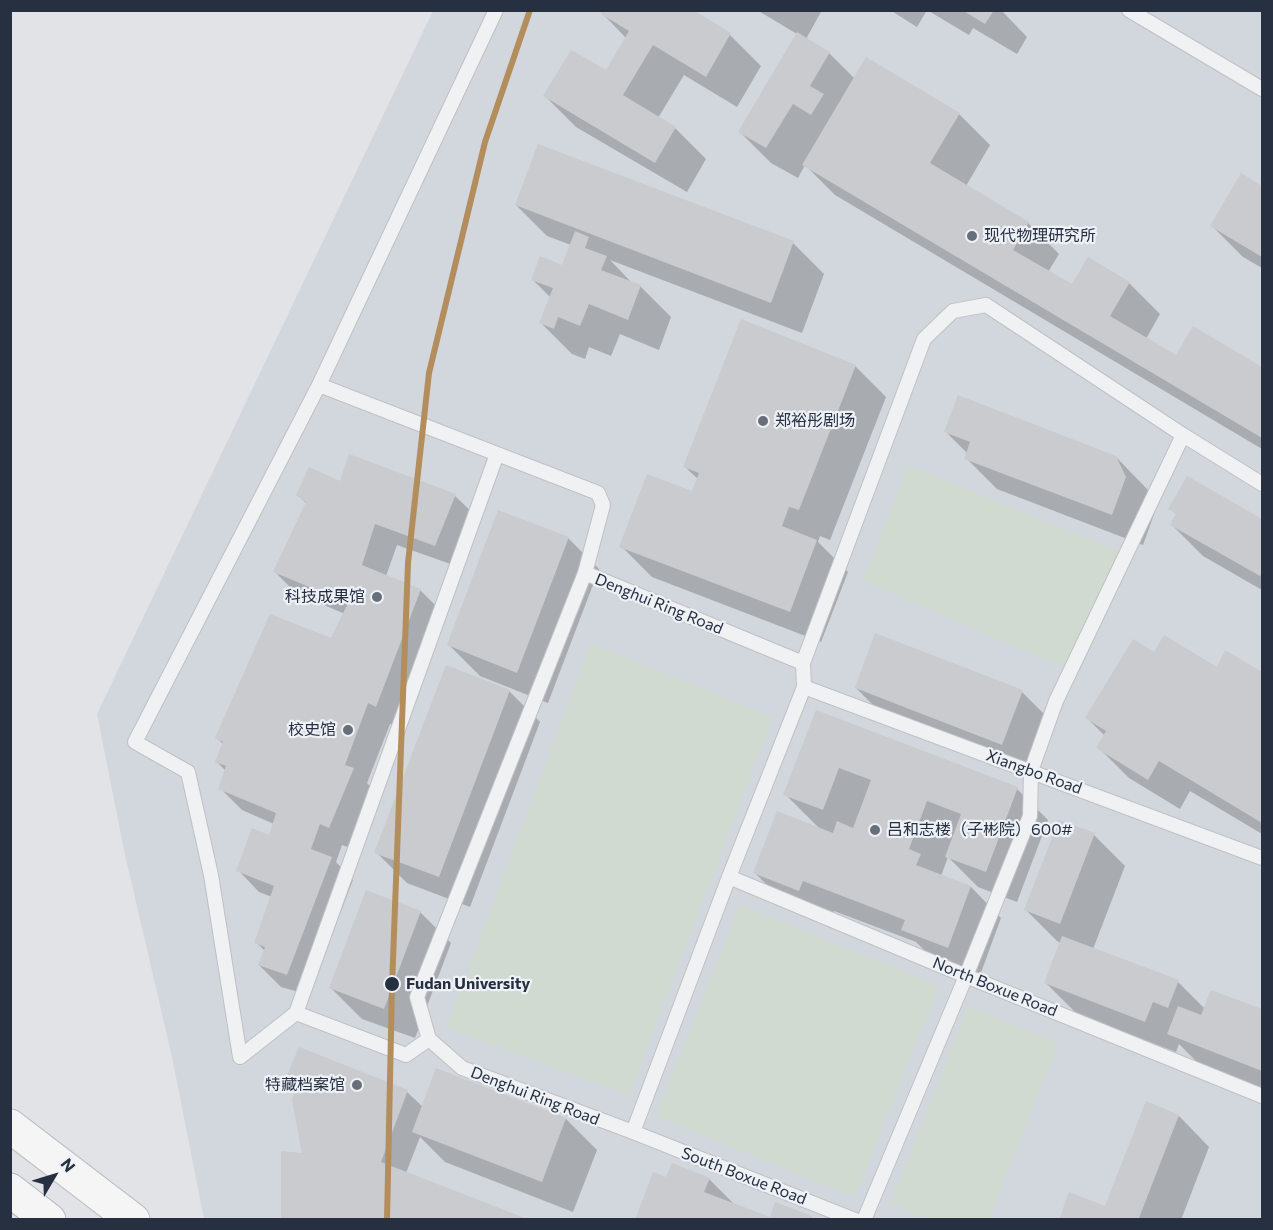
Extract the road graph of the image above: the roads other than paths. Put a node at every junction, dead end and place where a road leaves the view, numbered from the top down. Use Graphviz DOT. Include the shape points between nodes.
graph roads {
  1 [pos="496,10"];
  2 [pos="1129,10"];
  3 [pos="1263,89"];
  4 [pos="319,385"];
  5 [pos="1183,435"];
  6 [pos="497,454"];
  7 [pos="1263,484"];
  8 [pos="585,573"];
  9 [pos="803,663"];
  10 [pos="804,687"];
  11 [pos="1031,771"];
  12 [pos="1263,858"];
  13 [pos="729,877"];
  14 [pos="966,976"];
  15 [pos="296,1013"];
  16 [pos="429,1039"];
  17 [pos="1263,1096"];
  18 [pos="10,1126"];
  19 [pos="633,1132"];
  20 [pos="10,1190"];
  21 [pos="49,1220"];
  22 [pos="134,1220"];
  23 [pos="855,1220"];
  24 [pos="864,1220"];
  1 -- 4 [label="lane"];
  2 -- 3 [label="lane"];
  4 -- 6 [label="lane"];
  4 -- 15 [label="lane" via="135,742 188,772 211,875 240,1057"];
  5 -- 7 [label="lane"];
  5 -- 9 [label="lane" via="986,305 953,311 924,339"];
  5 -- 11 [label="lane" via="1056,701"];
  6 -- 8 [label="lane" via="598,493 603,505"];
  6 -- 15 [label="lane"];
  8 -- 9 [label="lane, Denghui Ring Road"];
  8 -- 16 [label="lane, Denghui Ring Road" via="417,997"];
  9 -- 10 [label="lane"];
  10 -- 11 [label="lane, Xiangbo Road"];
  10 -- 13 [label="lane"];
  11 -- 12 [label="lane, Xiangbo Road"];
  11 -- 14 [label="lane" via="1030,816"];
  13 -- 14 [label="lane, North Boxue Road"];
  13 -- 19 [label="lane"];
  14 -- 17 [label="lane, North Boxue Road"];
  14 -- 24 [label="lane"];
  15 -- 16 [label="lane" via="406,1055"];
  16 -- 19 [label="lane, Denghui Ring Road" via="462,1068"];
  18 -- 22 [label="main road"];
  19 -- 23 [label="lane, South Boxue Road"];
  20 -- 21 [label="main road"];
}
